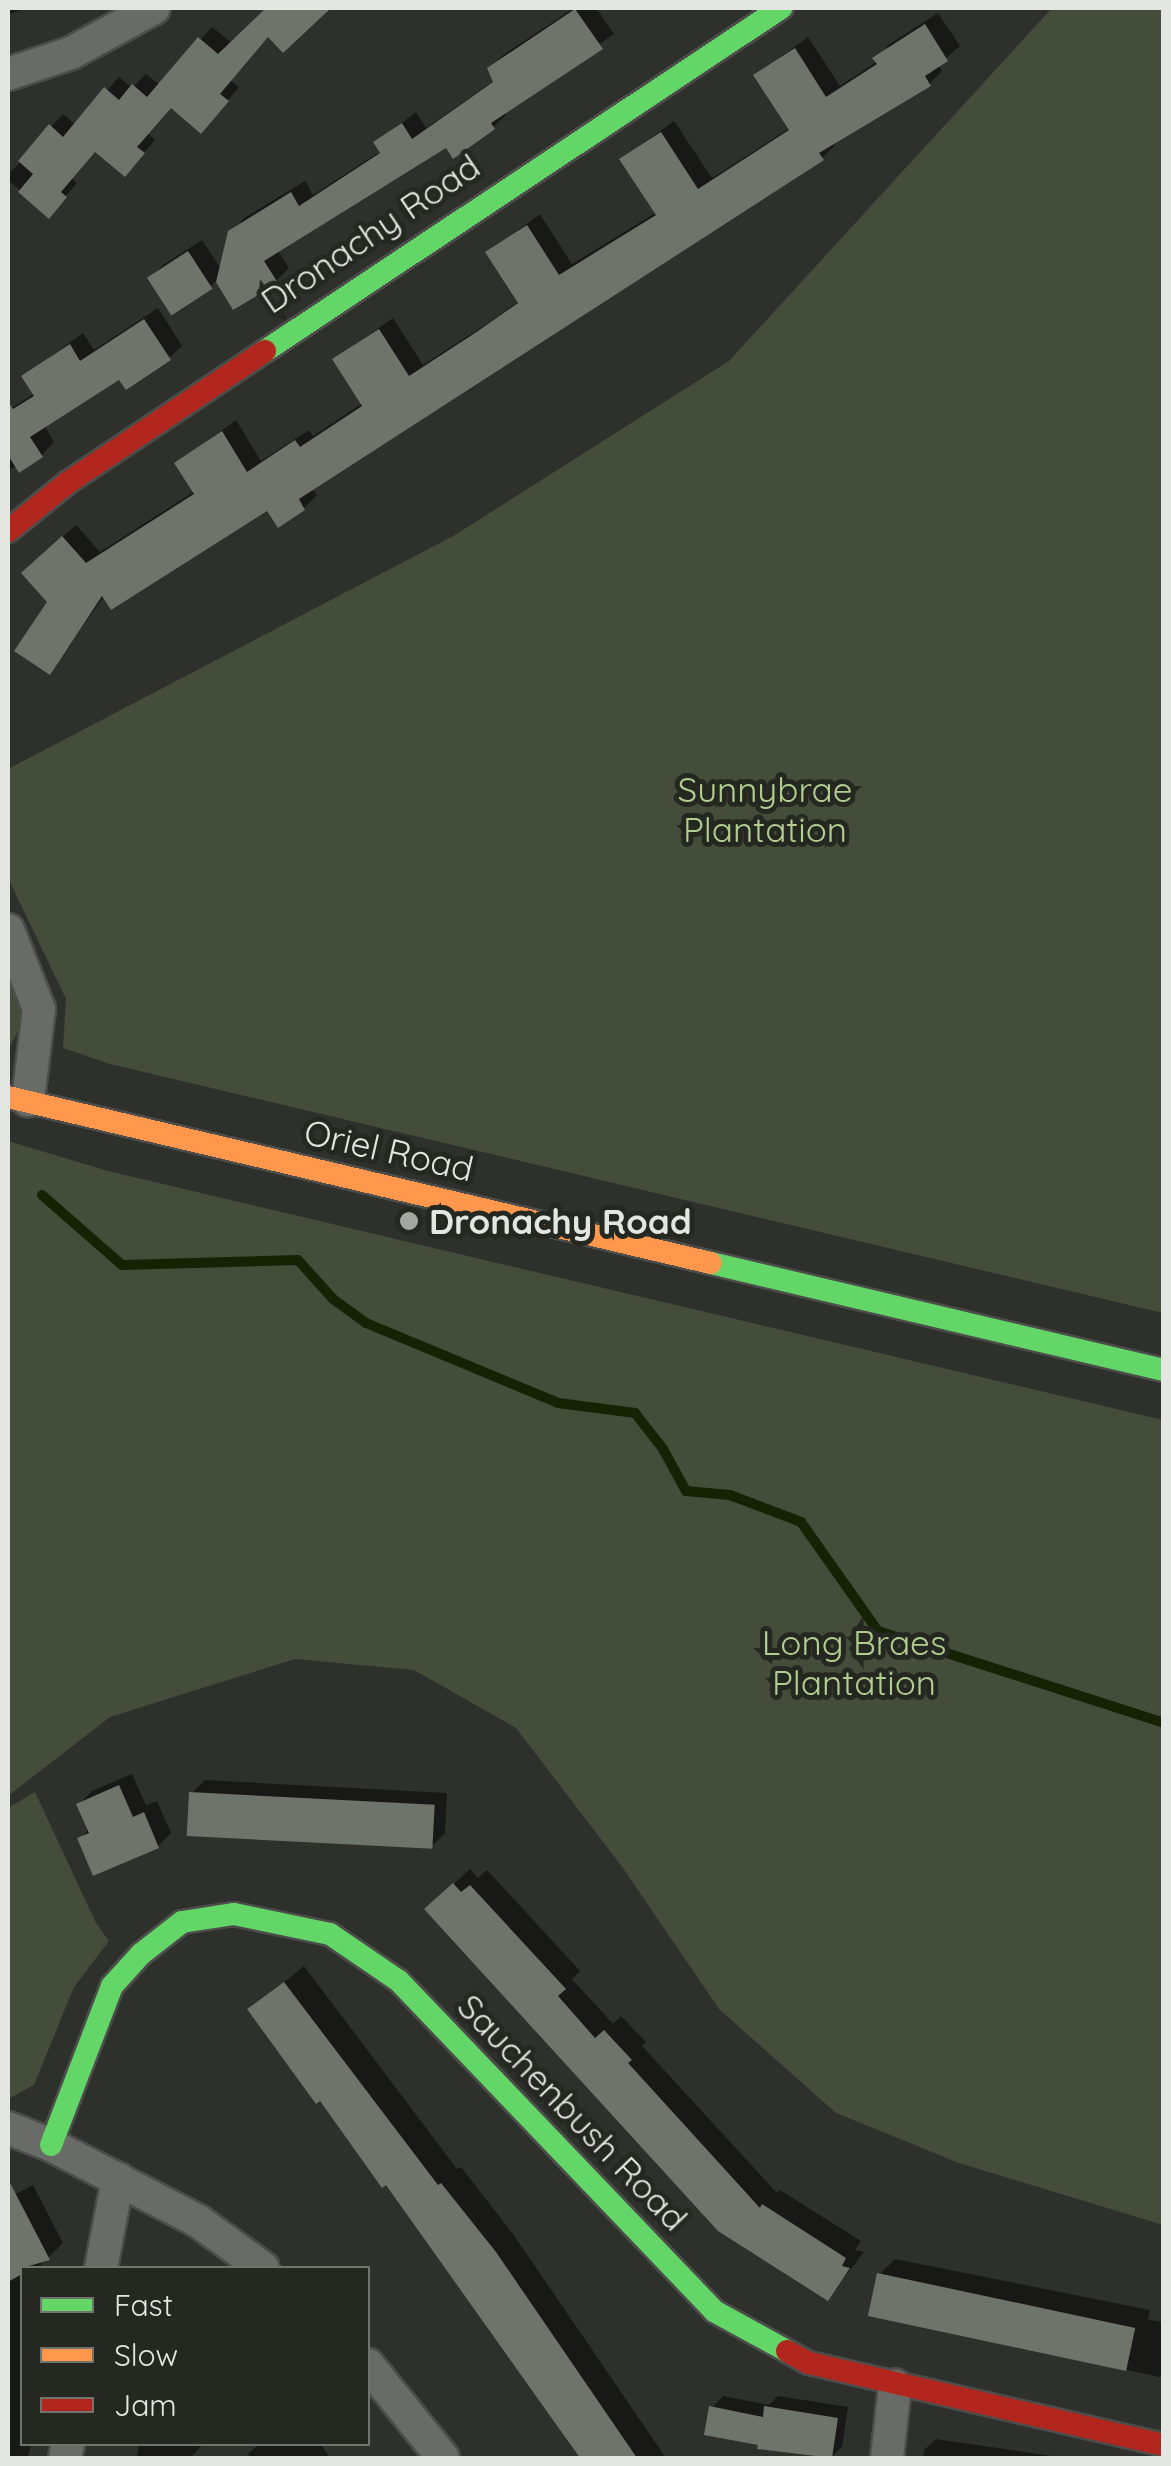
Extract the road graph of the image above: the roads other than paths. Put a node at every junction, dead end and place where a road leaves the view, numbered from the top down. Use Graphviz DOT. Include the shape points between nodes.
graph roads {
  1 [pos="154,8"];
  2 [pos="781,8"];
  3 [pos="8,74"];
  4 [pos="8,531"];
  5 [pos="8,930"];
  6 [pos="18,1099"];
  7 [pos="1164,1370"];
  8 [pos="8,2128"];
  9 [pos="52,2145"];
  10 [pos="118,2179"];
  11 [pos="101,2266"];
  12 [pos="260,2266"];
  13 [pos="370,2367"];
  14 [pos="895,2385"];
  15 [pos="1164,2445"];
  16 [pos="443,2458"];
  17 [pos="887,2458"];
  1 -- 3 [label="street" via="72,52"];
  2 -- 4 [label="street, Dronachy Road" via="68,483"];
  5 -- 6 [label="street" via="39,1009"];
  6 -- 7 [label="street, Oriel Road"];
  8 -- 9 [label="street"];
  9 -- 10 [label="street"];
  9 -- 14 [label="street, Sauchenbush Road" via="112,1986 182,1922 234,1914 330,1934 399,1981 714,2310 809,2363"];
  10 -- 11 [label="street"];
  10 -- 12 [label="street" via="198,2221"];
  13 -- 16 [label="street"];
  14 -- 15 [label="street, Sauchenbush Road"];
  14 -- 17 [label="street"];
}
